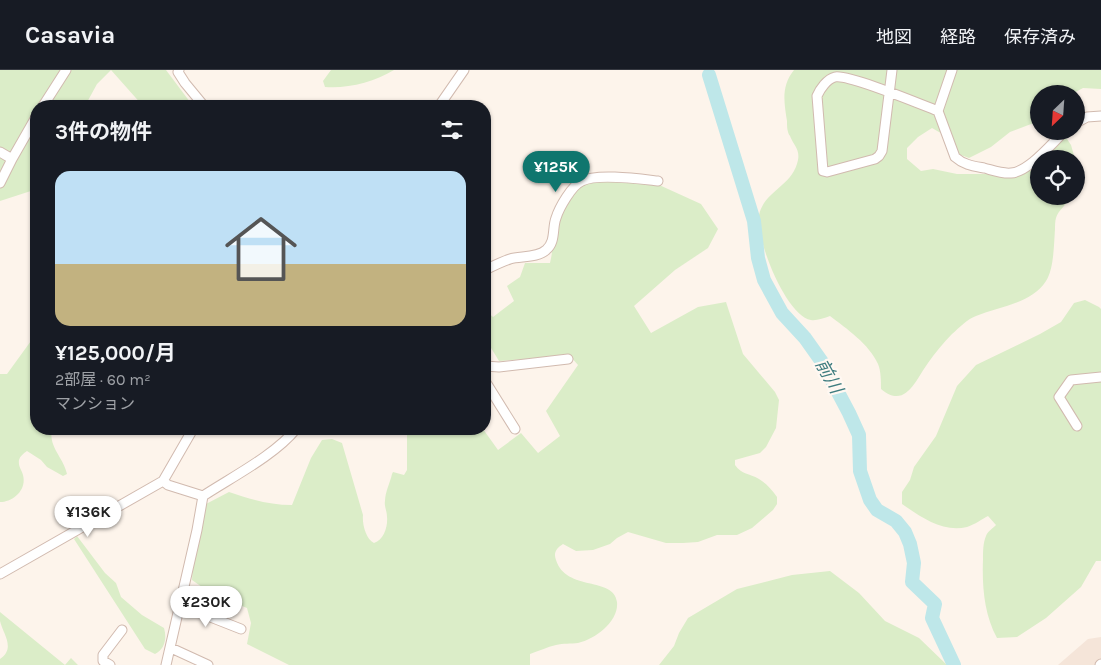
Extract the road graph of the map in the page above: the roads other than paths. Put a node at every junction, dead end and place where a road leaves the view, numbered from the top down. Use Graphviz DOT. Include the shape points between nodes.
graph roads {
  1 [pos="66,70"];
  2 [pos="179,70"];
  3 [pos="464,70"];
  4 [pos="892,70"];
  5 [pos="952,70"];
  6 [pos="889,92"];
  7 [pos="47,100"];
  8 [pos="199,100"];
  9 [pos="443,100"];
  10 [pos="938,111"];
  11 [pos="1101,116"];
  12 [pos="1085,118"];
  13 [pos="30,128"];
  14 [pos="1056,140"];
  15 [pos="0,152"];
  16 [pos="12,159"];
  17 [pos="658,181"];
  18 [pos="0,183"];
  19 [pos="491,267"];
  20 [pos="568,359"];
  21 [pos="491,366"];
  22 [pos="1096,378"];
  23 [pos="491,391"];
  24 [pos="1077,426"];
  25 [pos="515,429"];
  26 [pos="190,435"];
  27 [pos="291,435"];
  28 [pos="163,481"];
  29 [pos="203,496"];
  30 [pos="0,574"];
  31 [pos="180,605"];
  32 [pos="241,629"];
  33 [pos="122,630"];
  34 [pos="170,648"];
  35 [pos="103,664"];
  36 [pos="166,665"];
  37 [pos="208,665"];
  1 -- 7 [label="street"];
  2 -- 8 [label="street" via="185,84"];
  3 -- 9 [label="street"];
  4 -- 6 [label="street"];
  5 -- 10 [label="street"];
  6 -- 6 [label="street" via="843,76 833,77 819,90 816,103 824,171 879,156"];
  6 -- 10 [label="street"];
  10 -- 14 [label="street" via="955,157 968,165 1016,172"];
  11 -- 12 [label="street"];
  13 -- 16 [label="street"];
  15 -- 16 [label="street"];
  16 -- 18 [label="street"];
  17 -- 19 [label="street" via="598,176 580,181 557,215 553,239 546,250"];
  20 -- 21 [label="street"];
  22 -- 24 [label="street" via="1071,380 1059,397"];
  23 -- 25 [label="street"];
  26 -- 28 [label="street"];
  27 -- 29 [label="street"];
  28 -- 29 [label="street"];
  28 -- 30 [label="street"];
  29 -- 31 [label="street"];
  31 -- 32 [label="street"];
  31 -- 34 [label="street"];
  33 -- 35 [label="street" via="103,655"];
  34 -- 36 [label="street"];
  34 -- 37 [label="street"];
}
